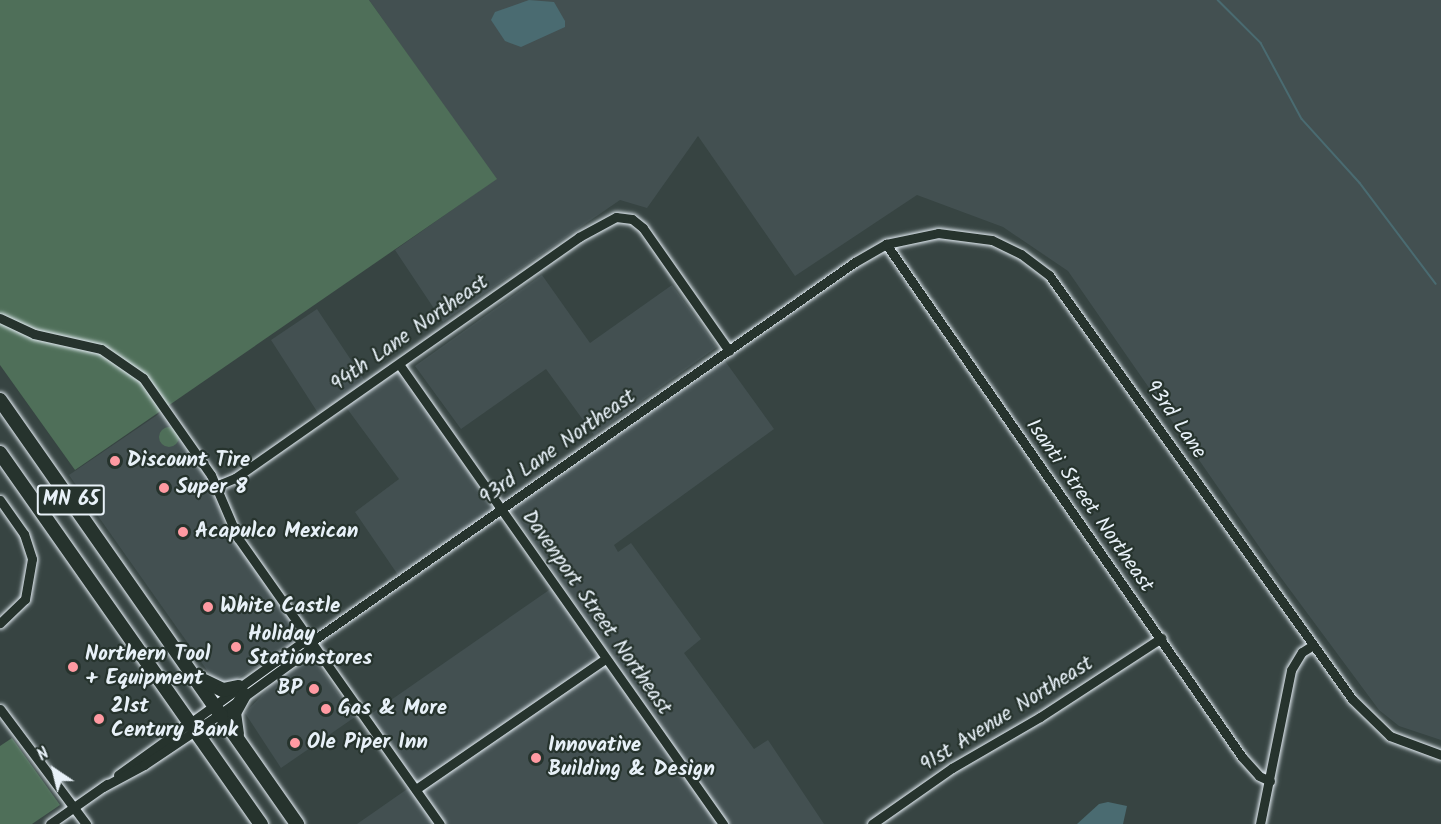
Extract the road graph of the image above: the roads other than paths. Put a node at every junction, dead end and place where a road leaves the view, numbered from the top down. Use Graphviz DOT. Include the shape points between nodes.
graph roads {
  1 [pos="886,244"];
  2 [pos="825,284"];
  3 [pos="0,318"];
  4 [pos="729,351"];
  5 [pos="399,364"];
  6 [pos="0,400"];
  7 [pos="0,453"];
  8 [pos="216,486"];
  9 [pos="0,500"];
  10 [pos="502,509"];
  11 [pos="0,623"];
  12 [pos="1161,638"];
  13 [pos="311,642"];
  14 [pos="1312,645"];
  15 [pos="605,658"];
  16 [pos="192,674"];
  17 [pos="241,691"];
  18 [pos="0,709"];
  19 [pos="216,709"];
  20 [pos="192,725"];
  21 [pos="241,744"];
  22 [pos="1441,755"];
  23 [pos="1270,781"];
  24 [pos="416,789"];
  25 [pos="74,807"];
  26 [pos="50,824"];
  27 [pos="86,824"];
  28 [pos="261,824"];
  29 [pos="297,824"];
  30 [pos="440,824"];
  31 [pos="723,824"];
  32 [pos="873,824"];
  33 [pos="1260,824"];
  1 -- 2 [label="street, 93rd Lane"];
  1 -- 12 [label="street, Isanti Street Northeast"];
  1 -- 14 [label="street, 93rd Lane" via="923,234 970,235 1011,249 1049,275"];
  2 -- 4 [label="street, 93rd Lane Northeast"];
  3 -- 8 [label="street" via="34,334 100,349 129,364 155,394"];
  4 -- 5 [label="street, 94th Lane Northeast" via="643,228 626,217 596,226"];
  4 -- 10 [label="street, 93rd Lane Northeast"];
  5 -- 8 [label="street, 94th Lane Northeast" via="235,478"];
  5 -- 10 [label="street, Davenport Street Northeast"];
  6 -- 16 [label="highway, MN 65"];
  7 -- 20 [label="highway, MN 65"];
  8 -- 13 [label="street" via="232,530"];
  9 -- 11 [label="street" via="24,534 32,558 25,599"];
  10 -- 13 [label="street, 93rd Lane Northeast"];
  10 -- 15 [label="street, Davenport Street Northeast"];
  12 -- 23 [label="street, Isanti Street Northeast" via="1242,757 1259,776"];
  12 -- 32 [label="street, 91st Avenue Northeast" via="1041,717 952,768"];
  13 -- 17 [label="street, 93rd Lane Northeast" via="301,643"];
  13 -- 24 [label="street"];
  14 -- 22 [label="street, 93rd Lane" via="1377,726 1409,746"];
  14 -- 23 [label="street" via="1302,652 1291,670"];
  15 -- 24 [label="street"];
  15 -- 31 [label="street, Davenport Street Northeast"];
  16 -- 17 [label="highway" via="224,690"];
  16 -- 19 [label="highway, MN 65"];
  17 -- 19 [label="street, 93rd Lane Northeast"];
  17 -- 21 [label="highway" via="234,713"];
  18 -- 25 [label="street"];
  19 -- 20 [label="street, 93rd Lane Northeast"];
  19 -- 21 [label="highway, MN 65"];
  20 -- 25 [label="street, 93rd Lane Northeast"];
  20 -- 28 [label="highway, MN 65"];
  21 -- 29 [label="highway, MN 65"];
  23 -- 33 [label="street"];
  24 -- 30 [label="street"];
  25 -- 26 [label="street, 93rd Lane Northeast"];
  25 -- 27 [label="street"];
}
